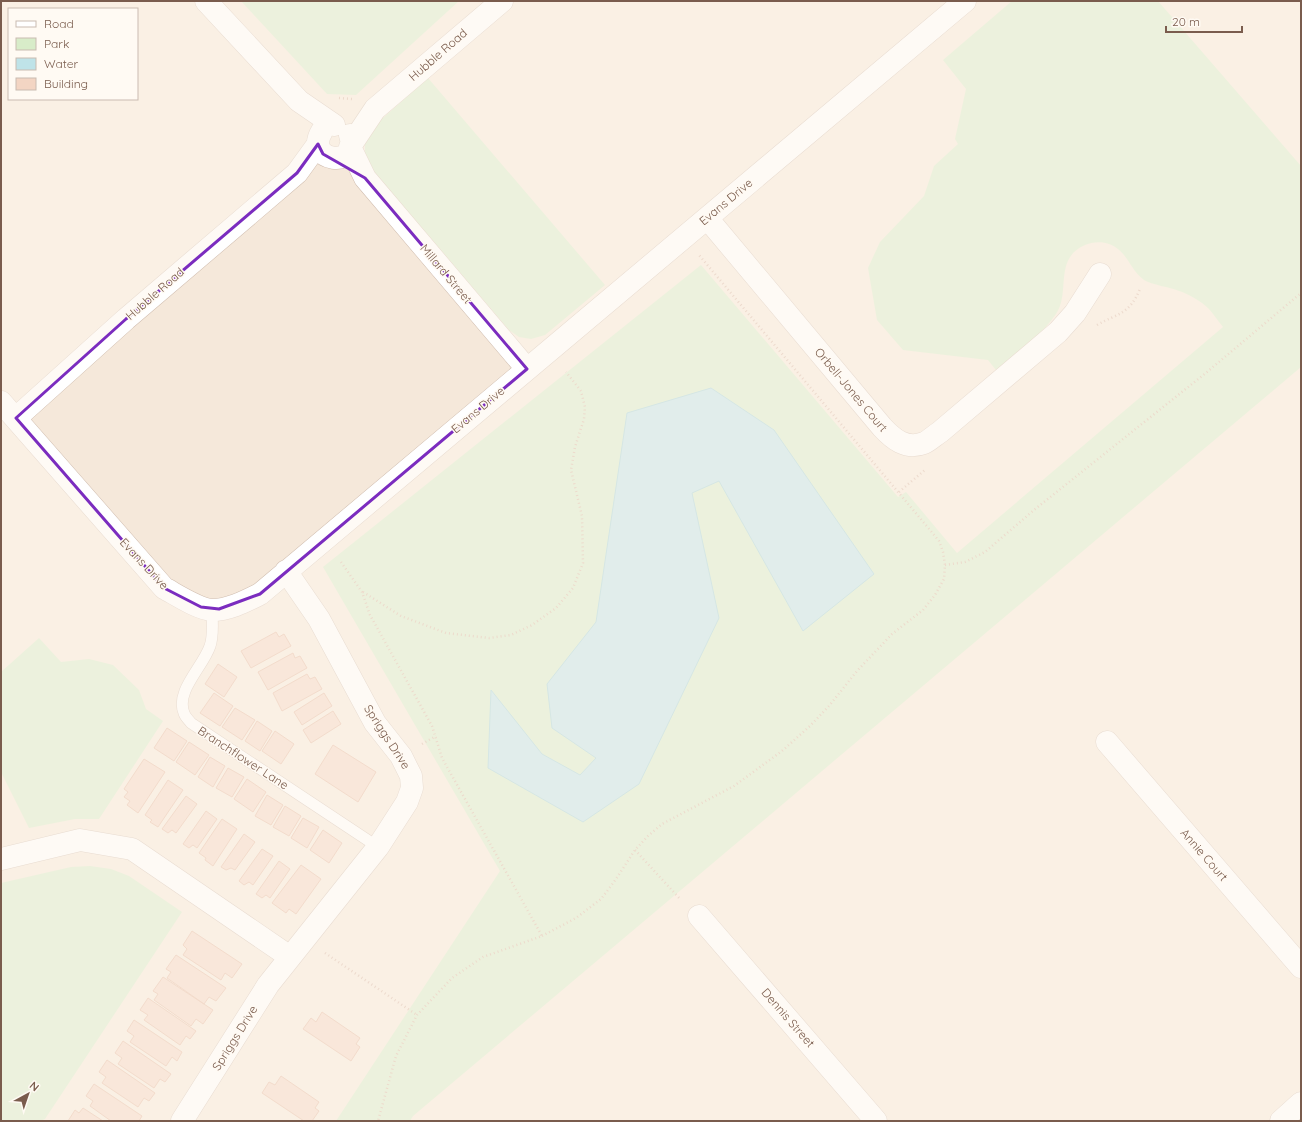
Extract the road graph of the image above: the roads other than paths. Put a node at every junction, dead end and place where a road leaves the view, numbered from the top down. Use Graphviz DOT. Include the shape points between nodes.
graph roads {
  1 [pos="206,1"];
  2 [pos="502,1"];
  3 [pos="965,1"];
  4 [pos="298,101"];
  5 [pos="375,109"];
  6 [pos="335,125"];
  7 [pos="334,149"];
  8 [pos="707,218"];
  9 [pos="1100,274"];
  10 [pos="527,369"];
  11 [pos="1,402"];
  12 [pos="16,418"];
  13 [pos="286,571"];
  14 [pos="212,610"];
  15 [pos="1108,742"];
  16 [pos="378,847"];
  17 [pos="1,859"];
  18 [pos="699,916"];
  19 [pos="290,957"];
  20 [pos="1301,968"];
  21 [pos="1301,1103"];
  22 [pos="182,1121"];
  23 [pos="876,1121"];
  24 [pos="1281,1121"];
  1 -- 4 [label="street, Millard Street"];
  2 -- 5 [label="street, Hubble Road"];
  3 -- 8 [label="street, Evans Drive"];
  4 -- 6 [label="street, Millard Street"];
  4 -- 7 [label="street, Millard Street"];
  5 -- 6 [label="street, Hubble Road"];
  5 -- 7 [label="street, Hubble Road"];
  6 -- 7 [label="street, Millard Street" via="350,134"];
  7 -- 10 [label="street, Millard Street" via="365,178"];
  7 -- 12 [label="street, Hubble Road" via="297,173 126,319"];
  8 -- 9 [label="street, Orbell-Jones Court" via="882,427 894,439 908,445 924,443 940,432 1058,332 1075,313"];
  8 -- 10 [label="street, Evans Drive"];
  10 -- 13 [label="street, Evans Drive"];
  11 -- 12 [label="street, Evans Drive"];
  12 -- 14 [label="street, Evans Drive" via="164,588"];
  13 -- 14 [label="street, Evans Drive" via="260,594 239,604"];
  13 -- 16 [label="street, Spriggs Drive" via="319,619 375,723 401,756 411,776 412,788 407,802"];
  14 -- 16 [label="lane, Branchflower Lane" via="210,646 185,688 182,700 184,713 191,723"];
  15 -- 20 [label="street, Annie Court"];
  16 -- 19 [label="street, Spriggs Drive"];
  17 -- 19 [label="street" via="80,840 132,849"];
  18 -- 23 [label="street, Dennis Street"];
  19 -- 22 [label="street, Spriggs Drive" via="268,985"];
  21 -- 24 [label="street"];
}
